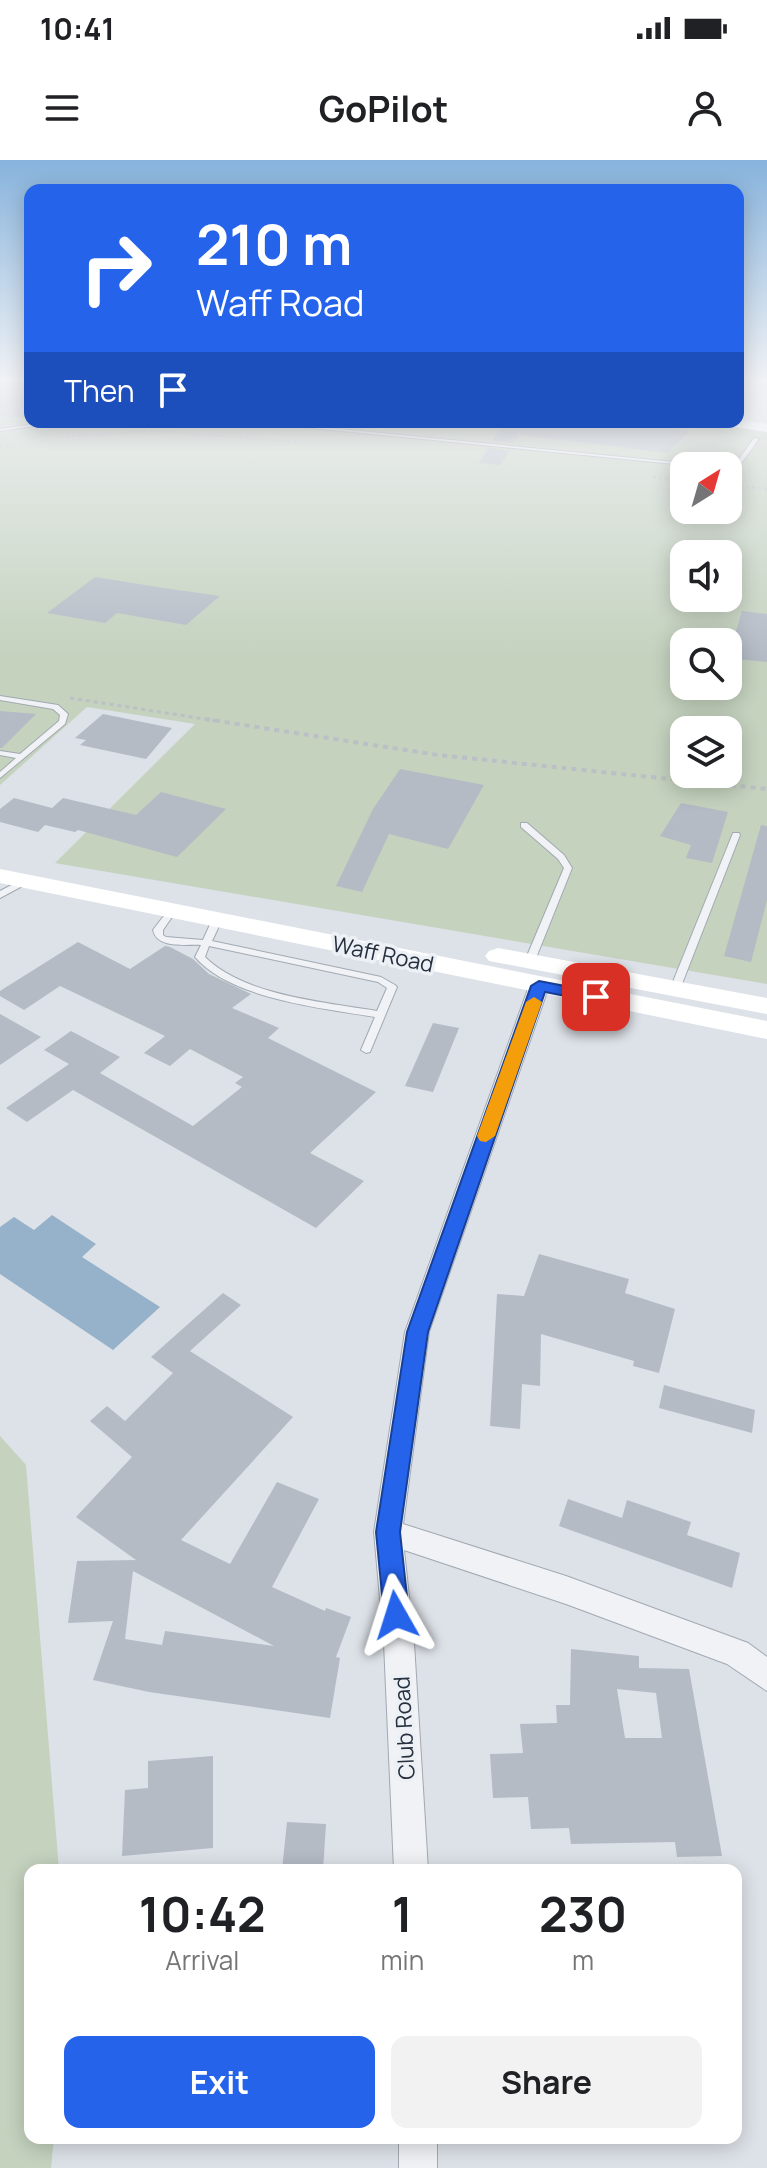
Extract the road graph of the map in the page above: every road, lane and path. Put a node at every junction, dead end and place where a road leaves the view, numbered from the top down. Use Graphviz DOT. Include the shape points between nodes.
graph roads {
  1 [pos="653,477"];
  2 [pos="670,479"];
  3 [pos="742,486"];
  4 [pos="767,489"];
  5 [pos="67,697"];
  6 [pos="0,698"];
  7 [pos="0,753"];
  8 [pos="22,757"];
  9 [pos="0,776"];
  10 [pos="767,789"];
  11 [pos="524,825"];
  12 [pos="736,835"];
  13 [pos="0,855"];
  14 [pos="12,878"];
  15 [pos="0,895"];
  16 [pos="212,931"];
  17 [pos="534,974"];
  18 [pos="675,989"];
  19 [pos="767,1006"];
  20 [pos="381,1015"];
  21 [pos="767,1030"];
  22 [pos="366,1050"];
  23 [pos="388,1532"];
  24 [pos="767,1676"];
  25 [pos="411,1864"];
  26 [pos="418,2144"];
  27 [pos="418,2168"];
  1 -- 2 [label="path"];
  3 -- 4 [label="path"];
  5 -- 10 [label="path" via="438,755"];
  6 -- 8 [label="lane" via="55,707 64,714 62,722"];
  7 -- 8 [label="lane"];
  8 -- 9 [label="lane"];
  11 -- 17 [label="lane" via="568,868"];
  12 -- 18 [label="lane"];
  13 -- 17 [label="street, Waff Road"];
  14 -- 15 [label="lane"];
  14 -- 16 [label="street, Waff Road" via="172,911"];
  16 -- 17 [label="street, Waff Road"];
  16 -- 20 [label="lane" via="381,980 392,987"];
  16 -- 20 [label="lane" via="201,961 254,989"];
  17 -- 18 [label="street, Waff Road"];
  17 -- 21 [label="street, Waff Road"];
  17 -- 23 [label="street, Club Road" via="417,1332"];
  18 -- 19 [label="street, Waff Road"];
  20 -- 22 [label="lane"];
  23 -- 24 [label="street" via="737,1653"];
  23 -- 25 [label="street, Club Road"];
  26 -- 27 [label="street"];
}
